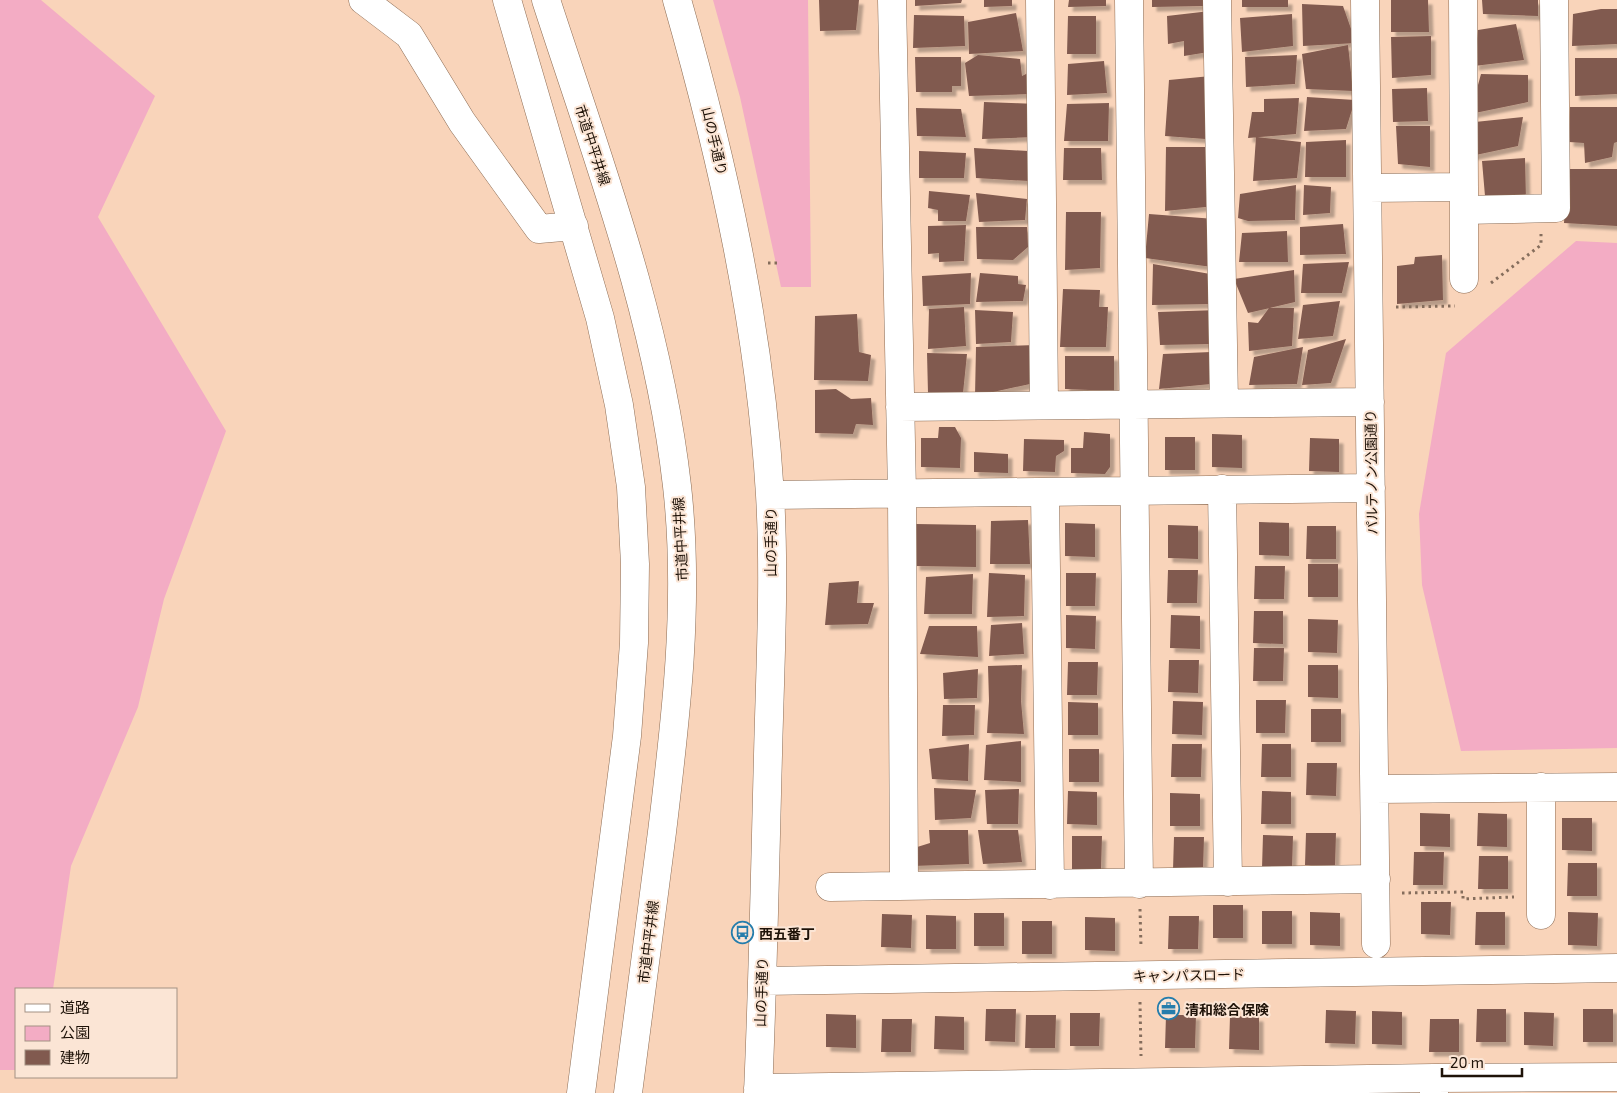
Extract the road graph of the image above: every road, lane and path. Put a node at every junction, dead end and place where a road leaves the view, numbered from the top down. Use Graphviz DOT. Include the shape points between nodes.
graph roads {
  1 [pos="363,0"];
  2 [pos="507,0"];
  3 [pos="546,0"];
  4 [pos="676,0"];
  5 [pos="892,0"];
  6 [pos="1040,0"];
  7 [pos="1129,0"];
  8 [pos="1217,0"];
  9 [pos="1365,0"];
  10 [pos="1463,0"];
  11 [pos="1554,0"];
  12 [pos="1368,188"];
  13 [pos="1464,199"];
  14 [pos="574,226"];
  15 [pos="780,262"];
  16 [pos="768,263"];
  17 [pos="1464,279"];
  18 [pos="1370,402"];
  19 [pos="1134,403"];
  20 [pos="1224,403"];
  21 [pos="1044,404"];
  22 [pos="900,407"];
  23 [pos="1371,488"];
  24 [pos="1222,489"];
  25 [pos="1136,490"];
  26 [pos="1045,492"];
  27 [pos="902,493"];
  28 [pos="770,495"];
  29 [pos="1541,787"];
  30 [pos="1617,787"];
  31 [pos="1375,789"];
  32 [pos="1228,882"];
  33 [pos="1139,884"];
  34 [pos="1050,885"];
  35 [pos="904,886"];
  36 [pos="1387,886"];
  37 [pos="830,887"];
  38 [pos="1542,906"];
  39 [pos="1376,944"];
  40 [pos="1617,968"];
  41 [pos="1141,976"];
  42 [pos="762,981"];
  43 [pos="1141,1081"];
  44 [pos="1605,1082"];
  45 [pos="1434,1086"];
  46 [pos="1290,1087"];
  47 [pos="991,1089"];
  48 [pos="758,1091"];
  49 [pos="844,1091"];
  50 [pos="581,1093"];
  51 [pos="628,1093"];
  1 -- 14 [label="street" via="409,35 462,122 539,228"];
  2 -- 14 [label="street"];
  3 -- 51 [label="street, 市道中平井線" via="647,318 666,406 677,488 682,571 681,652 672,751"];
  4 -- 28 [label="street, 山の手通り" via="704,93 735,230 759,384"];
  5 -- 22 [label="street"];
  6 -- 21 [label="street"];
  7 -- 19 [label="street"];
  8 -- 20 [label="street"];
  9 -- 12 [label="street, パルテノン公園通り"];
  10 -- 13 [label="street"];
  11 -- 13 [label="street" via="1556,219"];
  12 -- 13 [label="street"];
  12 -- 18 [label="street, パルテノン公園通り"];
  13 -- 17 [label="street"];
  14 -- 50 [label="street" via="600,318 619,405 631,487 635,564 628,736"];
  15 -- 16 [label="path"];
  18 -- 20 [label="street"];
  18 -- 23 [label="street, パルテノン公園通り"];
  19 -- 20 [label="street"];
  19 -- 21 [label="street"];
  19 -- 25 [label="street"];
  21 -- 22 [label="street"];
  22 -- 27 [label="street"];
  23 -- 24 [label="street"];
  23 -- 31 [label="street, パルテノン公園通り"];
  24 -- 25 [label="street"];
  24 -- 32 [label="street"];
  25 -- 26 [label="street"];
  25 -- 33 [label="street"];
  26 -- 27 [label="street"];
  26 -- 34 [label="street"];
  27 -- 28 [label="street"];
  27 -- 35 [label="street"];
  28 -- 42 [label="street, 山の手通り" via="771,621"];
  29 -- 30 [label="street"];
  29 -- 31 [label="street"];
  29 -- 38 [label="street"];
  31 -- 36 [label="street, パルテノン公園通り"];
  32 -- 33 [label="street"];
  32 -- 36 [label="street"];
  33 -- 34 [label="street"];
  33 -- 41 [label="path"];
  34 -- 35 [label="street"];
  35 -- 37 [label="street"];
  36 -- 38 [label="path" via="1463,892 1463,899"];
  36 -- 39 [label="street, パルテノン公園通り"];
  40 -- 41 [label="street, キャンパスロード"];
  41 -- 42 [label="street, キャンパスロード"];
  41 -- 43 [label="path"];
  42 -- 48 [label="street, 山の手通り"];
  43 -- 46 [label="street"];
  43 -- 47 [label="street"];
  44 -- 45 [label="street"];
  45 -- 46 [label="street"];
  47 -- 49 [label="street"];
  48 -- 49 [label="street"];
}
